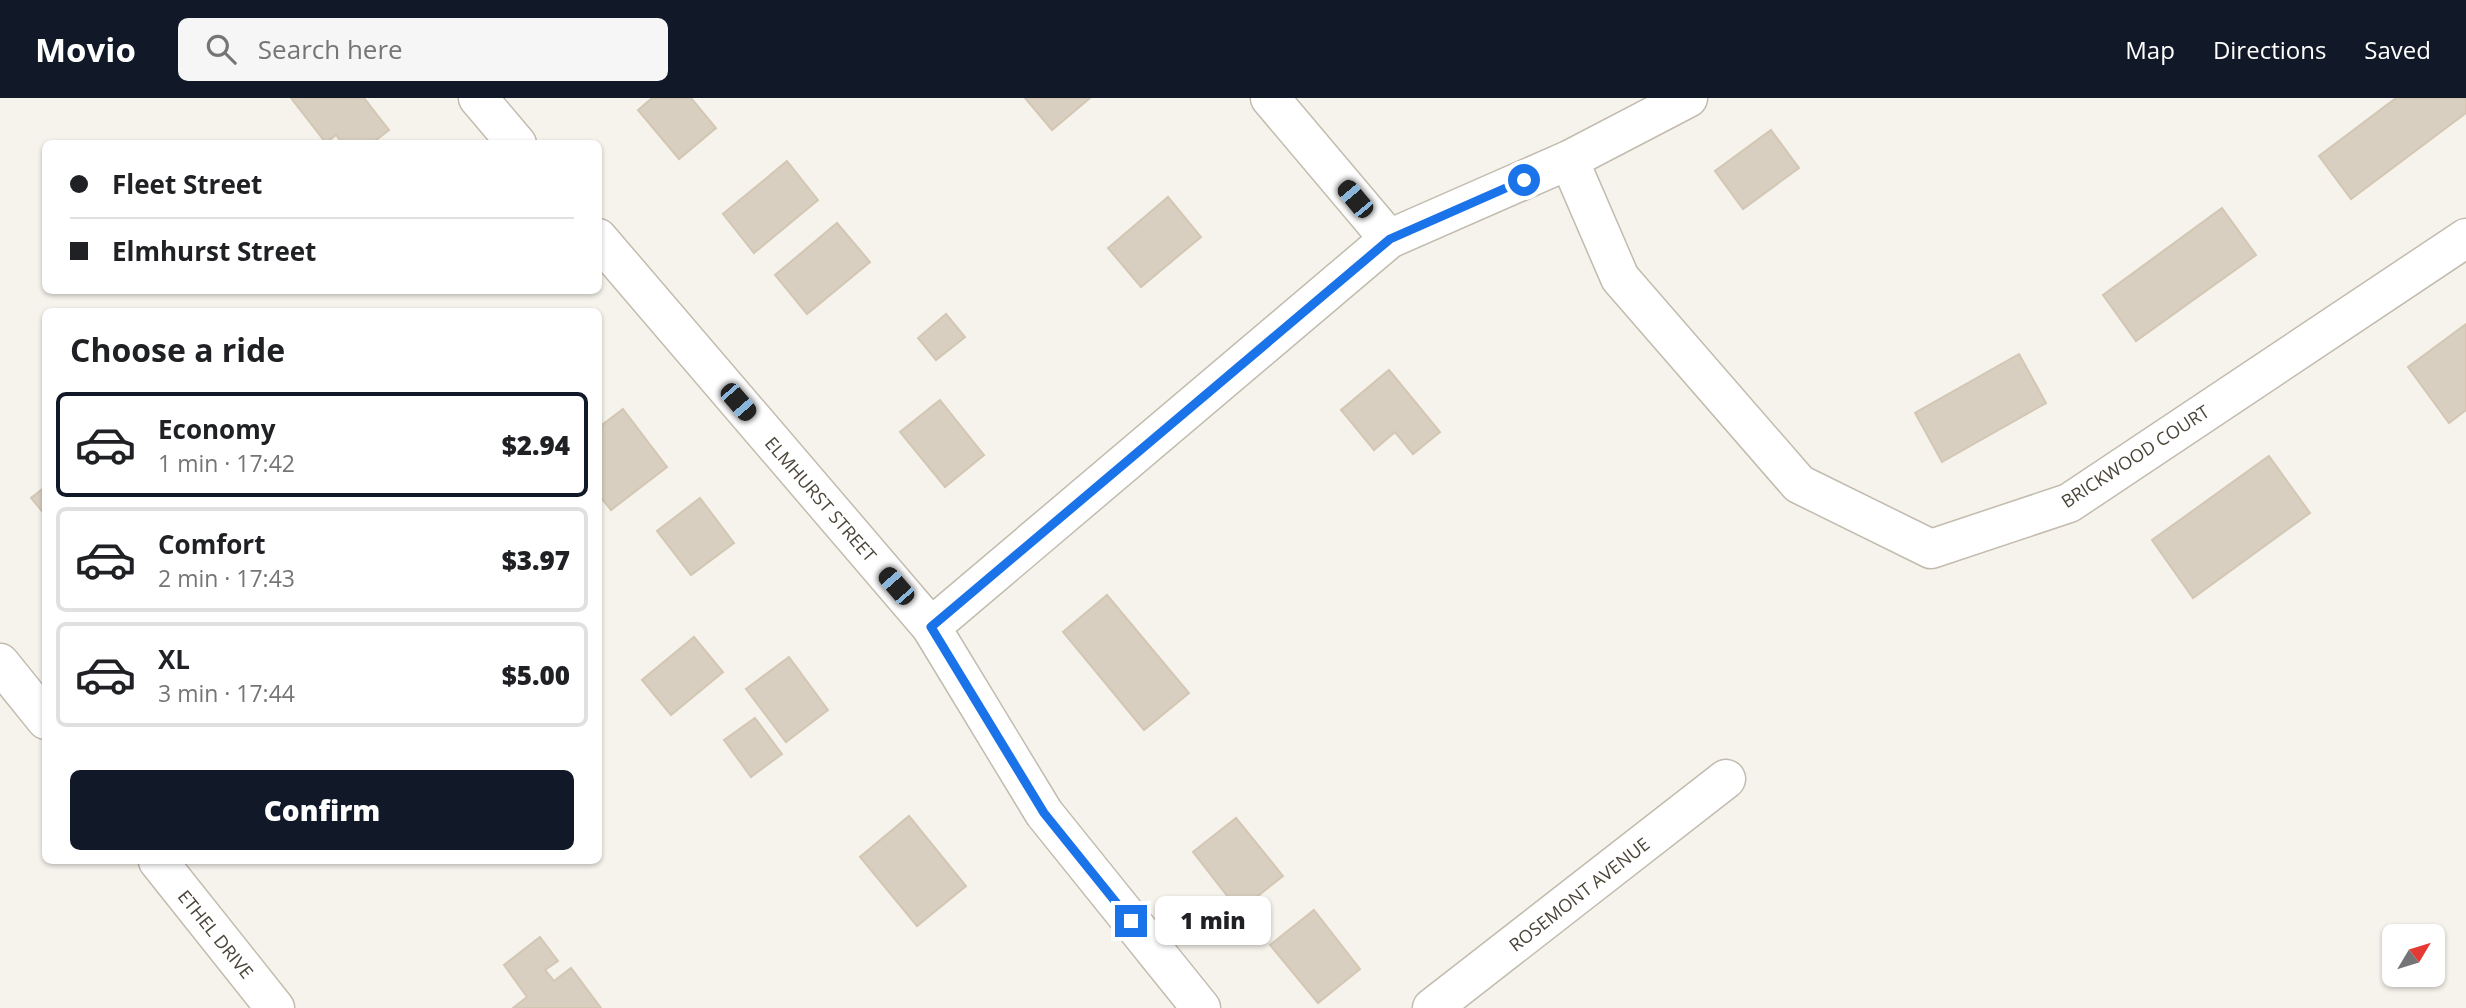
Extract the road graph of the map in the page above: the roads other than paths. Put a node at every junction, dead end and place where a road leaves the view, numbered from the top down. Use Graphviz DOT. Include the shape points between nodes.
graph roads {
  1 [pos="478,98"];
  2 [pos="1270,98"];
  3 [pos="1688,98"];
  4 [pos="514,140"];
  5 [pos="1569,160"];
  6 [pos="2466,238"];
  7 [pos="1390,239"];
  8 [pos="602,243"];
  9 [pos="931,627"];
  10 [pos="0,663"];
  11 [pos="42,715"];
  12 [pos="1726,779"];
  13 [pos="160,864"];
  14 [pos="275,1008"];
  15 [pos="1201,1008"];
  16 [pos="1432,1008"];
  1 -- 4 [label="street"];
  2 -- 7 [label="street"];
  3 -- 5 [label="street"];
  5 -- 6 [label="street, BRICKWOOD COURT" via="1620,278 1799,484 1931,549 2069,503"];
  5 -- 7 [label="street"];
  7 -- 9 [label="street"];
  8 -- 9 [label="street, ELMHURST STREET"];
  9 -- 15 [label="street, ELMHURST STREET" via="1044,813"];
  10 -- 11 [label="street"];
  12 -- 16 [label="street, ROSEMONT AVENUE"];
  13 -- 14 [label="street, ETHEL DRIVE"];
}
